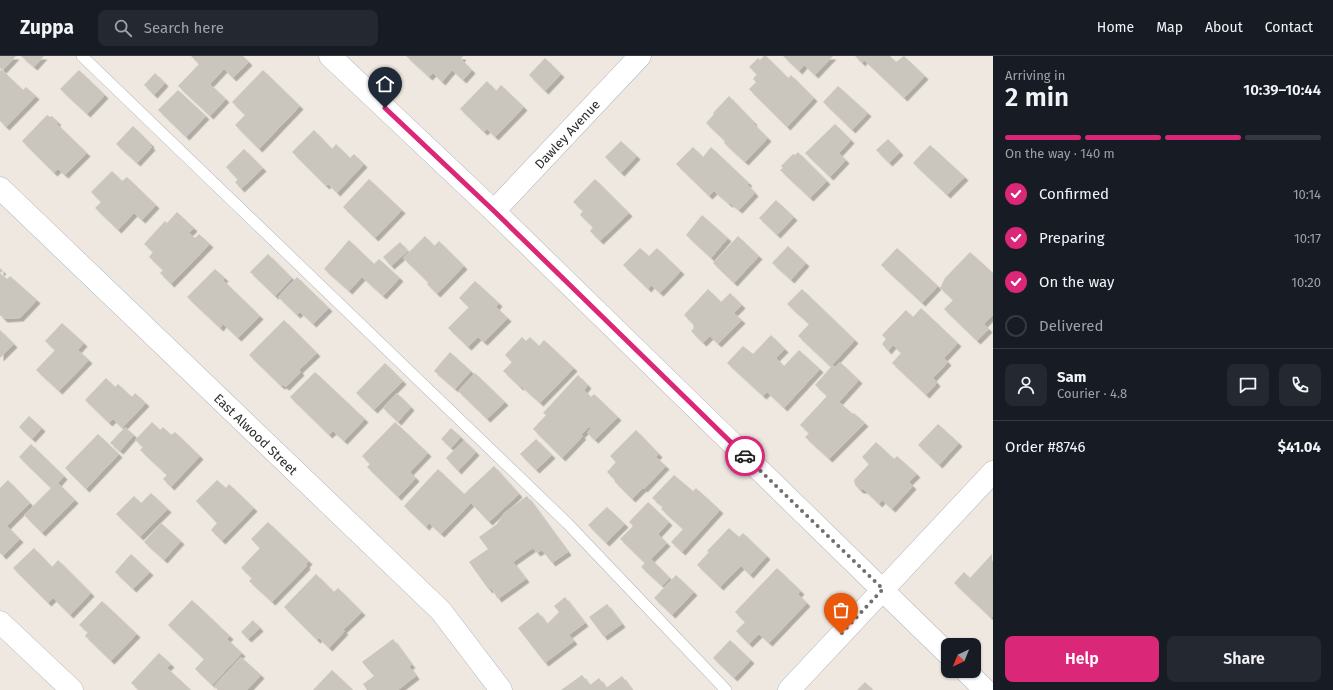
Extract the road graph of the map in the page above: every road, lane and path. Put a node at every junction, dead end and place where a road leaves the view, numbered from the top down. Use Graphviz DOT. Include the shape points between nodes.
graph roads {
  1 [pos="82,56"];
  2 [pos="330,56"];
  3 [pos="640,56"];
  4 [pos="0,188"];
  5 [pos="494,211"];
  6 [pos="993,472"];
  7 [pos="883,589"];
  8 [pos="0,622"];
  9 [pos="941,647"];
  10 [pos="973,678"];
  11 [pos="72,690"];
  12 [pos="501,690"];
  13 [pos="726,690"];
  14 [pos="789,690"];
  15 [pos="985,690"];
  1 -- 13 [label="lane" via="568,523"];
  2 -- 5 [label="street"];
  3 -- 5 [label="street, Dawley Avenue"];
  4 -- 12 [label="street, East Alwood Street" via="441,611"];
  5 -- 7 [label="street"];
  6 -- 7 [label="street"];
  7 -- 9 [label="street"];
  7 -- 14 [label="street"];
  8 -- 11 [label="street"];
  10 -- 15 [label="street"];
}
